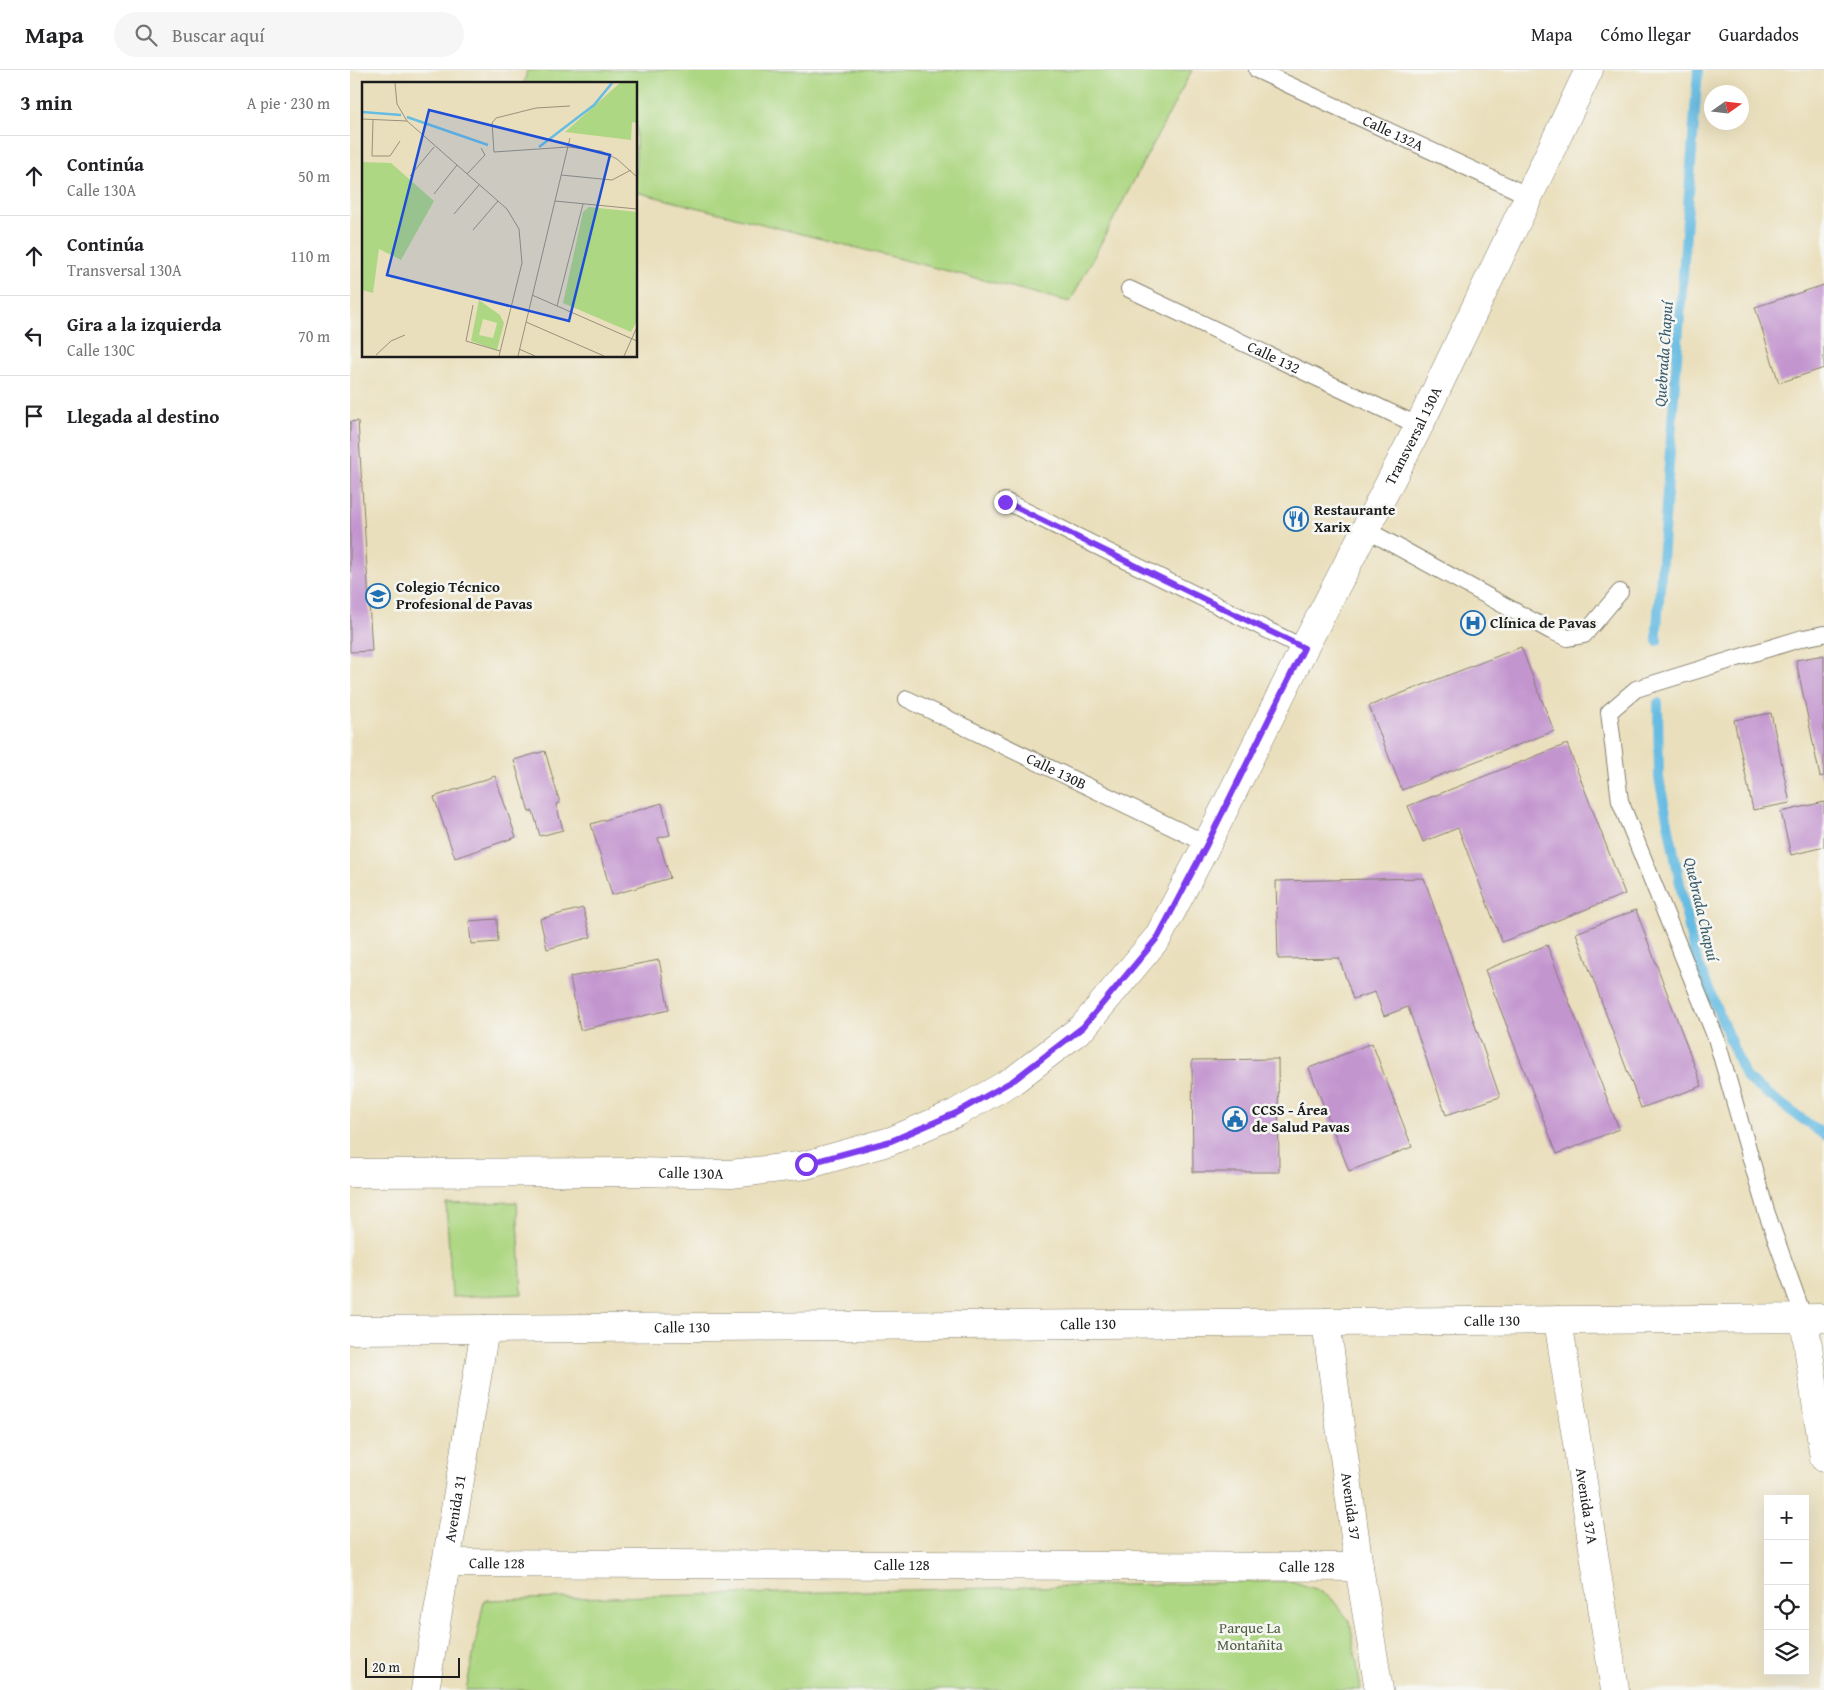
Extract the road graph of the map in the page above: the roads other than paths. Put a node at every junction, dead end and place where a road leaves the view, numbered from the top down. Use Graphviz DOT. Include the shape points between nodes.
graph roads {
  1 [pos="1257,70"];
  2 [pos="1589,70"];
  3 [pos="1529,196"];
  4 [pos="1130,289"];
  5 [pos="1419,426"];
  6 [pos="1005,502"];
  7 [pos="1365,529"];
  8 [pos="1620,592"];
  9 [pos="1824,634"];
  10 [pos="1304,648"];
  11 [pos="907,699"];
  12 [pos="1207,844"];
  13 [pos="1014,1080"];
  14 [pos="350,1173"];
  15 [pos="1814,1318"];
  16 [pos="1558,1320"];
  17 [pos="1326,1322"];
  18 [pos="485,1329"];
  19 [pos="350,1330"];
  20 [pos="1824,1458"];
  21 [pos="446,1563"];
  22 [pos="1359,1567"];
  23 [pos="425,1690"];
  24 [pos="1379,1690"];
  25 [pos="1614,1690"];
  1 -- 3 [label="lane, Calle 132A"];
  2 -- 3 [label="street, Transversal 130A"];
  3 -- 5 [label="street, Transversal 130A"];
  4 -- 5 [label="lane, Calle 132"];
  5 -- 7 [label="street, Transversal 130A"];
  6 -- 10 [label="lane"];
  7 -- 8 [label="lane" via="1568,638 1584,635"];
  7 -- 10 [label="street, Transversal 130A"];
  9 -- 15 [label="lane" via="1636,688 1609,712 1620,801 1716,1038 1766,1211"];
  10 -- 12 [label="street, Transversal 130A"];
  11 -- 12 [label="lane, Calle 130B"];
  12 -- 13 [label="street, Transversal 130A" via="1158,937 1083,1027"];
  13 -- 14 [label="street, Calle 130A" via="956,1113 891,1141 806,1164 731,1174"];
  15 -- 16 [label="street, Calle 130"];
  15 -- 20 [label="street"];
  16 -- 17 [label="street, Calle 130"];
  16 -- 25 [label="street, Avenida 37A"];
  17 -- 18 [label="street, Calle 130"];
  17 -- 22 [label="street, Avenida 37"];
  18 -- 19 [label="street, Calle 130"];
  18 -- 21 [label="street, Avenida 31"];
  21 -- 22 [label="street, Calle 128"];
  21 -- 23 [label="street, Avenida 31"];
  22 -- 24 [label="street, Avenida 37"];
}
